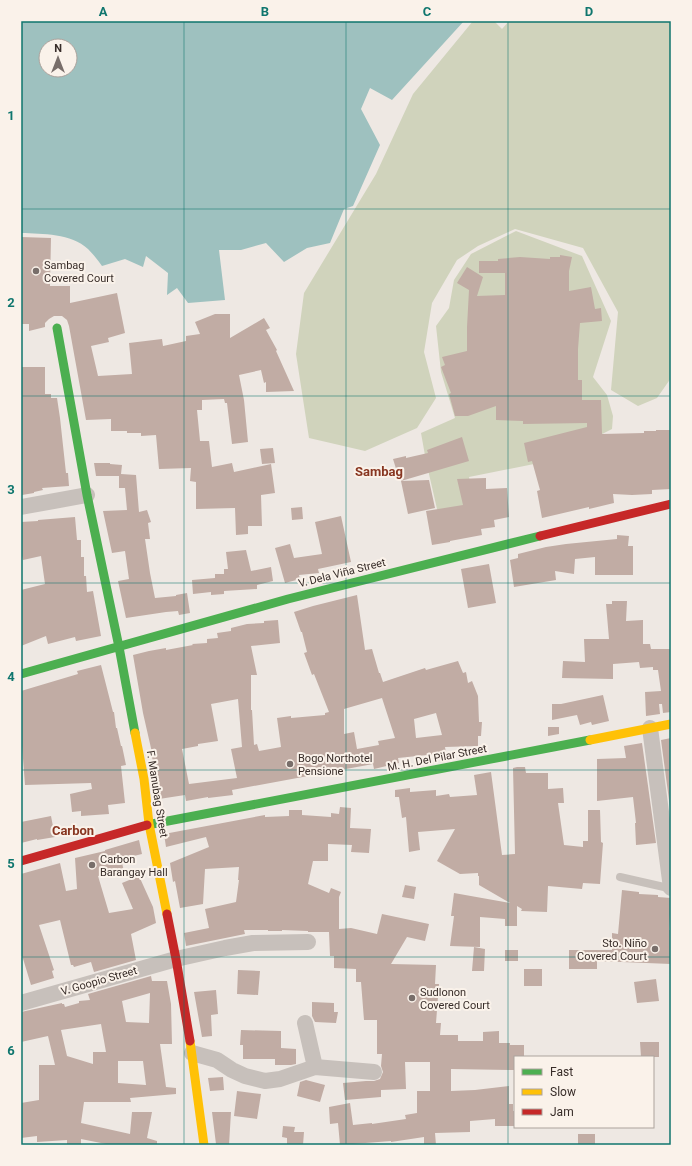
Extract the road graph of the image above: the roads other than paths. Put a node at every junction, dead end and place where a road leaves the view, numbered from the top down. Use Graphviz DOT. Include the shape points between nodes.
graph roads {
  1 [pos="57,328"];
  2 [pos="87,495"];
  3 [pos="671,504"];
  4 [pos="21,507"];
  5 [pos="119,647"];
  6 [pos="21,674"];
  7 [pos="671,724"];
  8 [pos="650,728"];
  9 [pos="149,824"];
  10 [pos="21,861"];
  11 [pos="620,877"];
  12 [pos="671,889"];
  13 [pos="308,942"];
  14 [pos="176,959"];
  15 [pos="21,1003"];
  16 [pos="305,1023"];
  17 [pos="192,1053"];
  18 [pos="315,1067"];
  19 [pos="374,1072"];
  20 [pos="204,1145"];
  1 -- 2 [label="street, F. Manubag Street"];
  2 -- 4 [label="street"];
  2 -- 5 [label="street, F. Manubag Street"];
  3 -- 5 [label="street, V. Dela Viña Street" via="296,597"];
  5 -- 6 [label="street, V. Dela Viña Street"];
  5 -- 9 [label="street, F. Manubag Street" via="144,778"];
  7 -- 8 [label="street, M. H. Del Pilar Street"];
  8 -- 9 [label="street, M. H. Del Pilar Street"];
  8 -- 12 [label="street"];
  9 -- 10 [label="street, M. H. Del Pilar Street"];
  9 -- 14 [label="street, F. Manubag Street"];
  11 -- 12 [label="lane"];
  13 -- 14 [label="street, V. Goopio Street" via="253,943"];
  14 -- 15 [label="street, V. Goopio Street"];
  14 -- 17 [label="street, F. Manubag Street"];
  16 -- 18 [label="street"];
  17 -- 18 [label="street" via="217,1060 245,1076 265,1081 280,1079"];
  17 -- 20 [label="street, F. Manubag Street"];
  18 -- 19 [label="street"];
}
